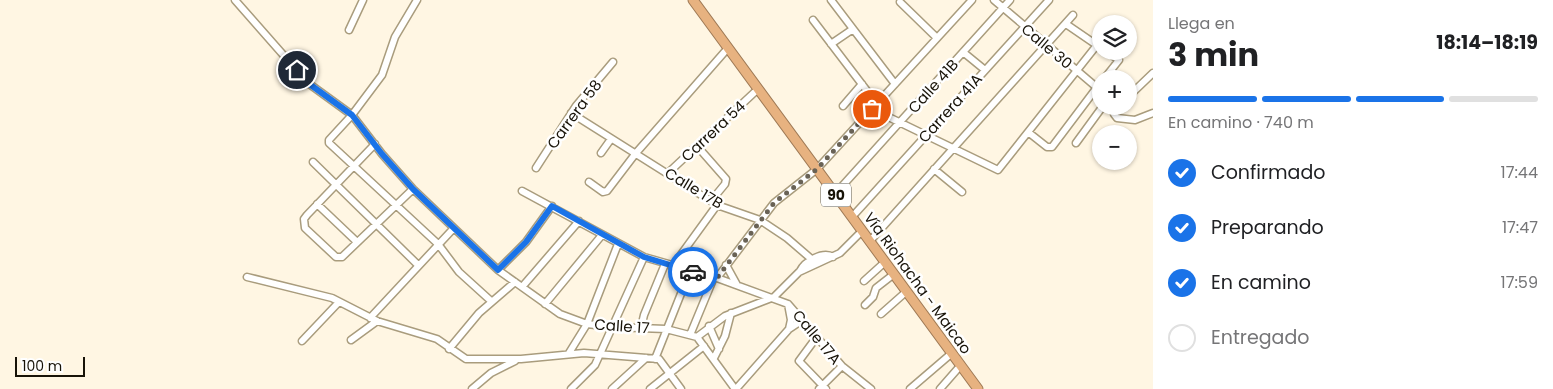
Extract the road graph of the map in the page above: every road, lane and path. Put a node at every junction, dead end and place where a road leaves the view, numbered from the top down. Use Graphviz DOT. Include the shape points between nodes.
graph roads {
  1 [pos="235,0"];
  2 [pos="363,0"];
  3 [pos="417,0"];
  4 [pos="693,0"];
  5 [pos="832,0"];
  6 [pos="972,0"];
  7 [pos="994,0"];
  8 [pos="1010,0"];
  9 [pos="1049,0"];
  10 [pos="900,2"];
  11 [pos="1003,8"];
  12 [pos="1073,16"];
  13 [pos="813,20"];
  14 [pos="1066,24"];
  15 [pos="1024,27"];
  16 [pos="853,29"];
  17 [pos="349,30"];
  18 [pos="938,38"];
  19 [pos="1092,41"];
  20 [pos="831,44"];
  21 [pos="1046,46"];
  22 [pos="728,48"];
  23 [pos="964,52"];
  24 [pos="1092,54"];
  25 [pos="1119,60"];
  26 [pos="613,62"];
  27 [pos="985,70"];
  28 [pos="1111,70"];
  29 [pos="1077,71"];
  30 [pos="1153,72"];
  31 [pos="1092,81"];
  32 [pos="862,84"];
  33 [pos="895,84"];
  34 [pos="1137,88"];
  35 [pos="758,89"];
  36 [pos="1092,97"];
  37 [pos="843,106"];
  38 [pos="875,106"];
  39 [pos="571,113"];
  40 [pos="1153,113"];
  41 [pos="352,115"];
  42 [pos="1096,115"];
  43 [pos="1114,115"];
  44 [pos="900,122"];
  45 [pos="1028,132"];
  46 [pos="926,135"];
  47 [pos="611,139"];
  48 [pos="1076,143"];
  49 [pos="375,144"];
  50 [pos="697,146"];
  51 [pos="953,148"];
  52 [pos="601,153"];
  53 [pos="636,153"];
  54 [pos="314,162"];
  55 [pos="353,166"];
  56 [pos="536,168"];
  57 [pos="817,169"];
  58 [pos="934,169"];
  59 [pos="668,173"];
  60 [pos="589,182"];
  61 [pos="335,185"];
  62 [pos="413,189"];
  63 [pos="522,191"];
  64 [pos="962,192"];
  65 [pos="835,194"];
  66 [pos="714,203"];
  67 [pos="317,204"];
  68 [pos="395,206"];
  69 [pos="552,206"];
  70 [pos="852,217"];
  71 [pos="760,220"];
  72 [pos="579,221"];
  73 [pos="375,224"];
  74 [pos="453,229"];
  75 [pos="862,231"];
  76 [pos="602,235"];
  77 [pos="870,241"];
  78 [pos="357,242"];
  79 [pos="438,244"];
  80 [pos="618,244"];
  81 [pos="644,257"];
  82 [pos="814,261"];
  83 [pos="885,262"];
  84 [pos="665,264"];
  85 [pos="418,265"];
  86 [pos="726,265"];
  87 [pos="672,267"];
  88 [pos="498,270"];
  89 [pos="690,271"];
  90 [pos="894,274"];
  91 [pos="247,277"];
  92 [pos="715,278"];
  93 [pos="864,281"];
  94 [pos="515,282"];
  95 [pos="737,285"];
  96 [pos="522,287"];
  97 [pos="752,290"];
  98 [pos="907,292"];
  99 [pos="774,297"];
  100 [pos="492,301"];
  101 [pos="339,302"];
  102 [pos="545,304"];
  103 [pos="788,304"];
  104 [pos="750,305"];
  105 [pos="865,305"];
  106 [pos="731,313"];
  107 [pos="881,314"];
  108 [pos="370,318"];
  109 [pos="801,320"];
  110 [pos="377,321"];
  111 [pos="587,324"];
  112 [pos="709,326"];
  113 [pos="612,327"];
  114 [pos="641,328"];
  115 [pos="666,329"];
  116 [pos="789,329"];
  117 [pos="693,336"];
  118 [pos="816,338"];
  119 [pos="351,340"];
  120 [pos="302,341"];
  121 [pos="704,346"];
  122 [pos="449,349"];
  123 [pos="719,349"];
  124 [pos="568,353"];
  125 [pos="952,353"];
  126 [pos="601,354"];
  127 [pos="646,358"];
  128 [pos="714,358"];
  129 [pos="521,359"];
  130 [pos="657,359"];
  131 [pos="960,365"];
  132 [pos="842,366"];
  133 [pos="669,373"];
  134 [pos="616,387"];
  135 [pos="822,388"];
  136 [pos="472,389"];
  137 [pos="571,389"];
  138 [pos="650,389"];
  139 [pos="681,389"];
  140 [pos="735,389"];
  141 [pos="871,389"];
  142 [pos="910,389"];
  143 [pos="940,389"];
  144 [pos="978,389"];
  1 -- 41 [label="street, Calle 17" via="308,83"];
  2 -- 17 [label="street"];
  3 -- 41 [label="street" via="395,37 382,75"];
  4 -- 22 [label="highway, Vía Riohacha - Maicao / 90"];
  5 -- 16 [label="street"];
  6 -- 18 [label="street"];
  7 -- 11 [label="street, Calle 30"];
  8 -- 11 [label="street, Calle 41B"];
  9 -- 15 [label="street, Carrera 41A"];
  10 -- 18 [label="street"];
  11 -- 15 [label="street, Calle 30"];
  11 -- 23 [label="street, Calle 41B"];
  12 -- 14 [label="street"];
  13 -- 20 [label="street"];
  14 -- 19 [label="street"];
  14 -- 21 [label="street"];
  15 -- 21 [label="street, Calle 30"];
  15 -- 27 [label="street, Carrera 41A"];
  16 -- 20 [label="street"];
  16 -- 33 [label="street"];
  18 -- 33 [label="street"];
  20 -- 32 [label="street"];
  21 -- 29 [label="street, Calle 30"];
  21 -- 51 [label="street"];
  22 -- 35 [label="highway, Vía Riohacha - Maicao / 90"];
  22 -- 53 [label="street"];
  23 -- 27 [label="street"];
  23 -- 44 [label="street, Calle 41B"];
  24 -- 29 [label="street"];
  25 -- 28 [label="street"];
  26 -- 39 [label="street, Carrera 58"];
  27 -- 46 [label="street, Carrera 41A"];
  29 -- 31 [label="street, Calle 30"];
  29 -- 45 [label="street"];
  30 -- 34 [label="street"];
  32 -- 37 [label="street"];
  32 -- 38 [label="street"];
  33 -- 38 [label="street"];
  35 -- 50 [label="street, Carrera 54"];
  35 -- 57 [label="highway, Vía Riohacha - Maicao / 90"];
  36 -- 45 [label="street" via="1052,147"];
  38 -- 44 [label="street"];
  38 -- 57 [label="street"];
  39 -- 47 [label="street, Calle 17B"];
  39 -- 56 [label="street, Carrera 58"];
  40 -- 43 [label="street" via="1135,120 1116,118"];
  41 -- 49 [label="street, Calle 17"];
  41 -- 55 [label="street" via="329,144"];
  42 -- 48 [label="street"];
  44 -- 46 [label="street"];
  44 -- 65 [label="street, Calle 41B"];
  45 -- 51 [label="street" via="998,170"];
  46 -- 51 [label="street"];
  46 -- 70 [label="street, Carrera 41A"];
  47 -- 52 [label="street"];
  47 -- 53 [label="street, Calle 17B"];
  49 -- 55 [label="street"];
  49 -- 62 [label="street, Calle 17"];
  50 -- 59 [label="street, Carrera 54"];
  50 -- 66 [label="street" via="726,179"];
  51 -- 58 [label="street"];
  53 -- 59 [label="street, Calle 17B"];
  53 -- 60 [label="street" via="607,191 603,192"];
  54 -- 61 [label="street"];
  55 -- 61 [label="street"];
  55 -- 68 [label="street"];
  57 -- 65 [label="highway, Vía Riohacha - Maicao / 90"];
  57 -- 71 [label="street" via="774,203"];
  58 -- 64 [label="street"];
  58 -- 77 [label="street"];
  59 -- 66 [label="street, Calle 17B"];
  61 -- 67 [label="street"];
  61 -- 73 [label="street"];
  62 -- 68 [label="street"];
  62 -- 74 [label="street, Calle 17"];
  63 -- 69 [label="street, Calle 17A"];
  65 -- 70 [label="highway, Vía Riohacha - Maicao / 90"];
  66 -- 71 [label="street, Calle 17B"];
  66 -- 87 [label="street"];
  67 -- 78 [label="street"];
  67 -- 78 [label="street" via="304,219 305,228 339,258"];
  68 -- 73 [label="street"];
  68 -- 79 [label="street"];
  69 -- 72 [label="street, Calle 17A"];
  69 -- 88 [label="street" via="526,242"];
  70 -- 75 [label="highway, Vía Riohacha - Maicao / 90"];
  71 -- 82 [label="street, Calle 17B"];
  71 -- 86 [label="street"];
  72 -- 76 [label="street, Calle 17A"];
  72 -- 96 [label="street"];
  73 -- 78 [label="street"];
  73 -- 85 [label="street"];
  74 -- 79 [label="street"];
  74 -- 88 [label="street, Calle 17"];
  75 -- 77 [label="highway, Vía Riohacha - Maicao / 90"];
  75 -- 82 [label="street" via="833,257 826,254"];
  76 -- 80 [label="street, Calle 17A"];
  76 -- 102 [label="street"];
  77 -- 83 [label="highway, Vía Riohacha - Maicao / 90"];
  79 -- 85 [label="street"];
  79 -- 100 [label="street" via="459,272"];
  80 -- 81 [label="street, Calle 17A"];
  80 -- 111 [label="street"];
  81 -- 84 [label="street, Calle 17A"];
  81 -- 113 [label="street"];
  82 -- 99 [label="street" via="805,263"];
  83 -- 90 [label="highway, Vía Riohacha - Maicao / 90"];
  83 -- 93 [label="street"];
  84 -- 87 [label="street, Calle 17A"];
  84 -- 114 [label="street"];
  85 -- 108 [label="street"];
  86 -- 92 [label="street"];
  86 -- 95 [label="street"];
  87 -- 89 [label="street, Calle 17A"];
  88 -- 94 [label="street, Calle 17"];
  89 -- 92 [label="street, Calle 17A"];
  89 -- 115 [label="street"];
  90 -- 98 [label="highway, Vía Riohacha - Maicao / 90"];
  90 -- 105 [label="street" via="876,288 872,299"];
  91 -- 101 [label="street"];
  92 -- 95 [label="street, Calle 17A"];
  92 -- 117 [label="street"];
  94 -- 96 [label="street, Calle 17"];
  94 -- 100 [label="street"];
  95 -- 97 [label="street, Calle 17A"];
  96 -- 102 [label="street, Calle 17"];
  97 -- 99 [label="street, Calle 17A"];
  97 -- 104 [label="street"];
  98 -- 107 [label="street"];
  98 -- 125 [label="highway, Vía Riohacha - Maicao / 90"];
  99 -- 103 [label="street, Calle 17A"];
  99 -- 104 [label="street"];
  100 -- 122 [label="street"];
  101 -- 108 [label="street"];
  101 -- 120 [label="street"];
  102 -- 111 [label="street, Calle 17" via="560,314"];
  103 -- 109 [label="street, Calle 17A"];
  103 -- 116 [label="street"];
  104 -- 106 [label="street"];
  106 -- 112 [label="street"];
  106 -- 123 [label="street"];
  108 -- 110 [label="street"];
  109 -- 116 [label="street"];
  109 -- 118 [label="street, Calle 17A"];
  110 -- 119 [label="street"];
  110 -- 122 [label="street" via="437,339"];
  111 -- 113 [label="street, Calle 17"];
  111 -- 124 [label="street"];
  112 -- 117 [label="street"];
  112 -- 123 [label="street"];
  113 -- 114 [label="street, Calle 17"];
  113 -- 126 [label="street"];
  114 -- 115 [label="street, Calle 17"];
  115 -- 117 [label="street, Calle 17"];
  115 -- 130 [label="street"];
  116 -- 140 [label="street"];
  117 -- 121 [label="street"];
  118 -- 132 [label="street, Calle 17A"];
  118 -- 135 [label="street" via="799,361"];
  121 -- 128 [label="street"];
  121 -- 133 [label="street"];
  122 -- 129 [label="street" via="466,359"];
  123 -- 128 [label="street"];
  124 -- 126 [label="street"];
  124 -- 129 [label="street"];
  125 -- 131 [label="highway, Vía Riohacha - Maicao / 90"];
  125 -- 142 [label="street"];
  126 -- 127 [label="street"];
  126 -- 137 [label="street" via="595,365"];
  127 -- 130 [label="street"];
  127 -- 134 [label="street"];
  128 -- 140 [label="street"];
  129 -- 136 [label="street" via="491,373"];
  130 -- 133 [label="street"];
  131 -- 143 [label="street"];
  131 -- 144 [label="highway, Vía Riohacha - Maicao / 90"];
  132 -- 135 [label="street"];
  132 -- 141 [label="street, Calle 17A"];
  133 -- 138 [label="street"];
  133 -- 139 [label="street"];
}
